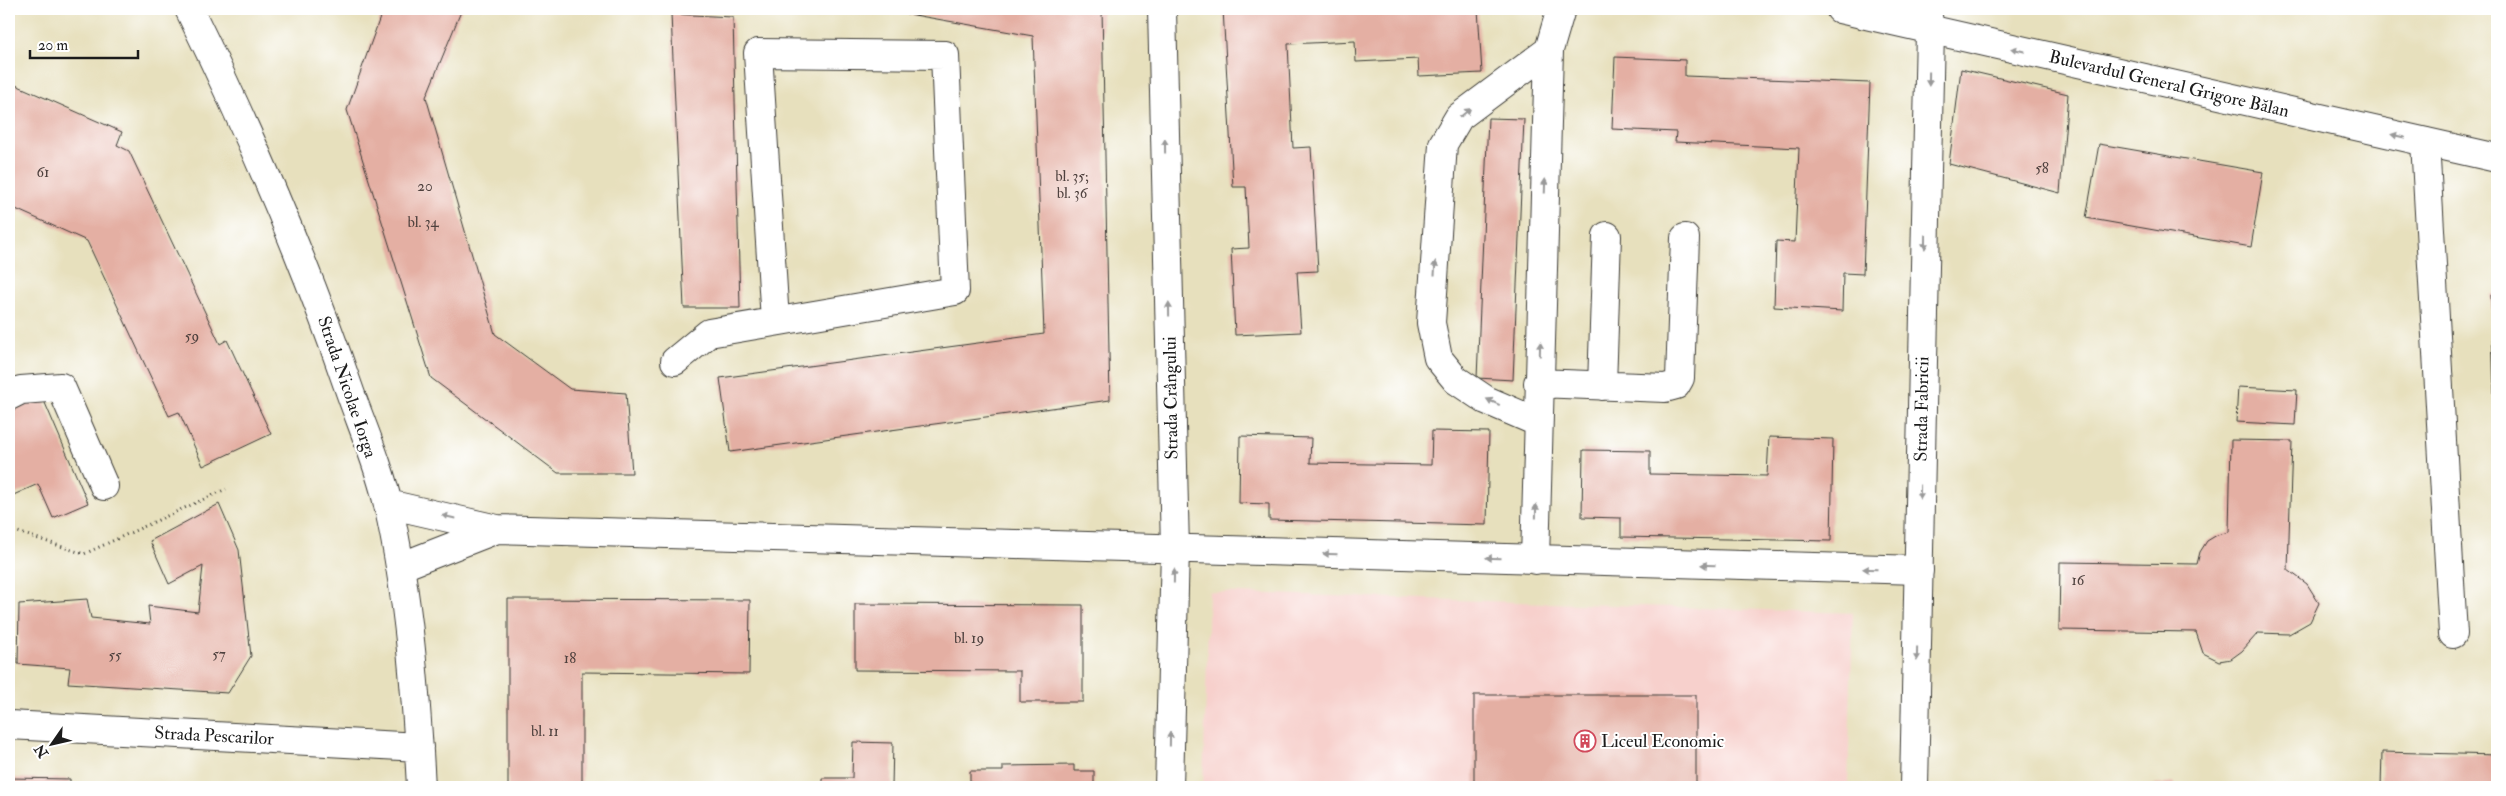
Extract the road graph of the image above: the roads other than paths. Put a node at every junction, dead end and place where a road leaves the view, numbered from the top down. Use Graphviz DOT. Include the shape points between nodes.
graph roads {
  1 [pos="189,9"];
  2 [pos="1162,9"];
  3 [pos="1561,9"];
  4 [pos="1840,9"];
  5 [pos="1929,20"];
  6 [pos="1549,50"];
  7 [pos="2425,142"];
  8 [pos="2497,158"];
  9 [pos="1607,236"];
  10 [pos="1685,238"];
  11 [pos="775,321"];
  12 [pos="675,361"];
  13 [pos="1538,383"];
  14 [pos="1602,386"];
  15 [pos="9,396"];
  16 [pos="1537,422"];
  17 [pos="104,486"];
  18 [pos="388,504"];
  19 [pos="496,529"];
  20 [pos="1175,549"];
  21 [pos="1534,560"];
  22 [pos="400,567"];
  23 [pos="1919,570"];
  24 [pos="2453,634"];
  25 [pos="9,725"];
  26 [pos="419,747"];
  27 [pos="421,787"];
  28 [pos="1169,787"];
  29 [pos="1914,787"];
  1 -- 18 [label="street, Strada Nicolae Iorga" via="260,162 304,268"];
  20 -- 2 [label="street, Strada Crângului, one-way"];
  3 -- 6 [label="street"];
  4 -- 5 [label="street, Bulevardul General Grigore Bălan"];
  7 -- 5 [label="street, Bulevardul General Grigore Bălan, one-way"];
  5 -- 23 [label="street, Strada Fabricii, one-way"];
  13 -- 6 [label="street, one-way"];
  16 -- 6 [label="street, one-way" via="1486,400 1456,380 1438,358 1431,323 1443,144 1459,117"];
  7 -- 8 [label="street, Bulevardul General Grigore Bălan"];
  7 -- 24 [label="street"];
  9 -- 14 [label="street"];
  10 -- 14 [label="street" via="1680,378 1676,385 1666,388"];
  11 -- 11 [label="street" via="955,291 945,55 758,52"];
  11 -- 12 [label="street" via="709,333"];
  13 -- 14 [label="street"];
  13 -- 16 [label="street"];
  15 -- 17 [label="street" via="21,390 61,387"];
  21 -- 16 [label="street, one-way"];
  19 -- 18 [label="street, one-way"];
  18 -- 22 [label="street, Strada Nicolae Iorga"];
  19 -- 20 [label="street"];
  19 -- 22 [label="street"];
  21 -- 20 [label="street, one-way"];
  28 -- 20 [label="street, Strada Crângului, one-way"];
  23 -- 21 [label="street, one-way"];
  22 -- 26 [label="street, Strada Nicolae Iorga"];
  23 -- 29 [label="street, Strada Fabricii, one-way"];
  25 -- 26 [label="street, Strada Pescarilor"];
  26 -- 27 [label="street, Strada Nicolae Iorga"];
}
